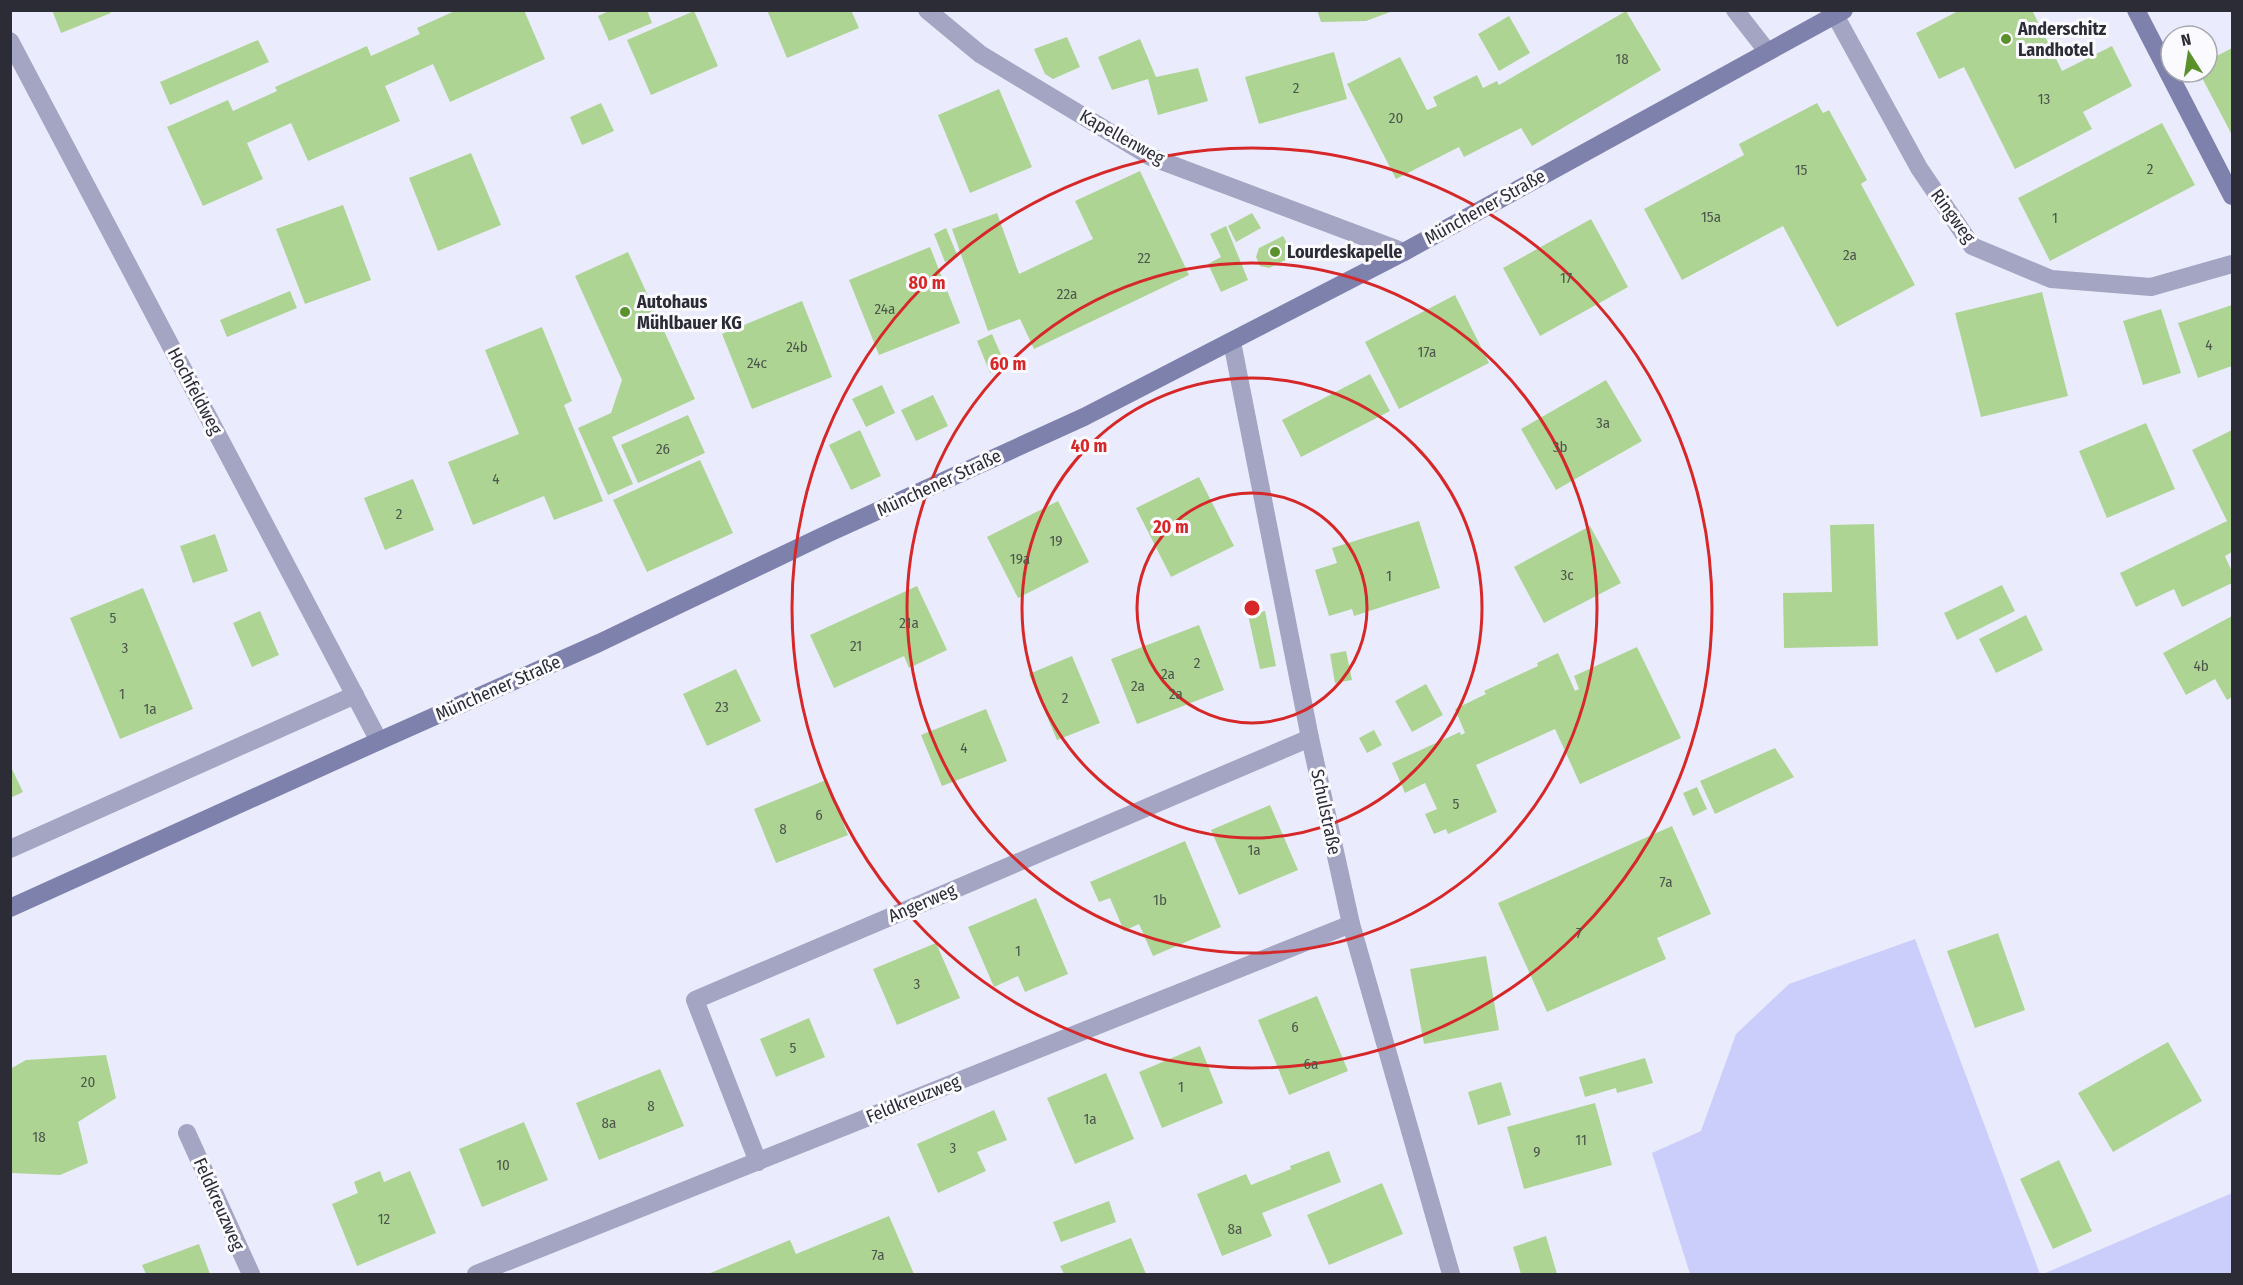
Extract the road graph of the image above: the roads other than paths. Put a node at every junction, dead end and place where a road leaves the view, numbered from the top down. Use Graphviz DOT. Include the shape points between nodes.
graph roads {
  1 [pos="927,10"];
  2 [pos="1735,10"];
  3 [pos="2136,10"];
  4 [pos="1839,13"];
  5 [pos="10,41"];
  6 [pos="1767,51"];
  7 [pos="2232,196"];
  8 [pos="1404,252"];
  9 [pos="2232,264"];
  10 [pos="1232,342"];
  11 [pos="355,695"];
  12 [pos="1310,738"];
  13 [pos="379,741"];
  14 [pos="10,849"];
  15 [pos="10,908"];
  16 [pos="1351,924"];
  17 [pos="187,1133"];
  18 [pos="758,1162"];
  19 [pos="251,1275"];
  20 [pos="476,1275"];
  21 [pos="1451,1275"];
  1 -- 8 [label="street, Kapellenweg" via="980,54 1151,157"];
  2 -- 6 [label="street"];
  3 -- 7 [label="street"];
  4 -- 6 [label="street, Münchener Straße"];
  4 -- 9 [label="street, Ringweg" via="1920,168 1971,246 2051,279 2151,287"];
  5 -- 11 [label="street, Hochfeldweg"];
  6 -- 8 [label="street, Münchener Straße"];
  8 -- 10 [label="street, Münchener Straße"];
  10 -- 12 [label="street, Schulstraße"];
  10 -- 13 [label="street, Münchener Straße" via="1084,417"];
  11 -- 13 [label="street, Hochfeldweg"];
  11 -- 14 [label="street"];
  12 -- 16 [label="street, Schulstraße"];
  12 -- 18 [label="street, Angerweg" via="695,1000"];
  13 -- 15 [label="street, Münchener Straße"];
  16 -- 18 [label="street, Feldkreuzweg"];
  16 -- 21 [label="street, Schulstraße"];
  17 -- 19 [label="street, Feldkreuzweg"];
  18 -- 20 [label="street, Feldkreuzweg"];
}
